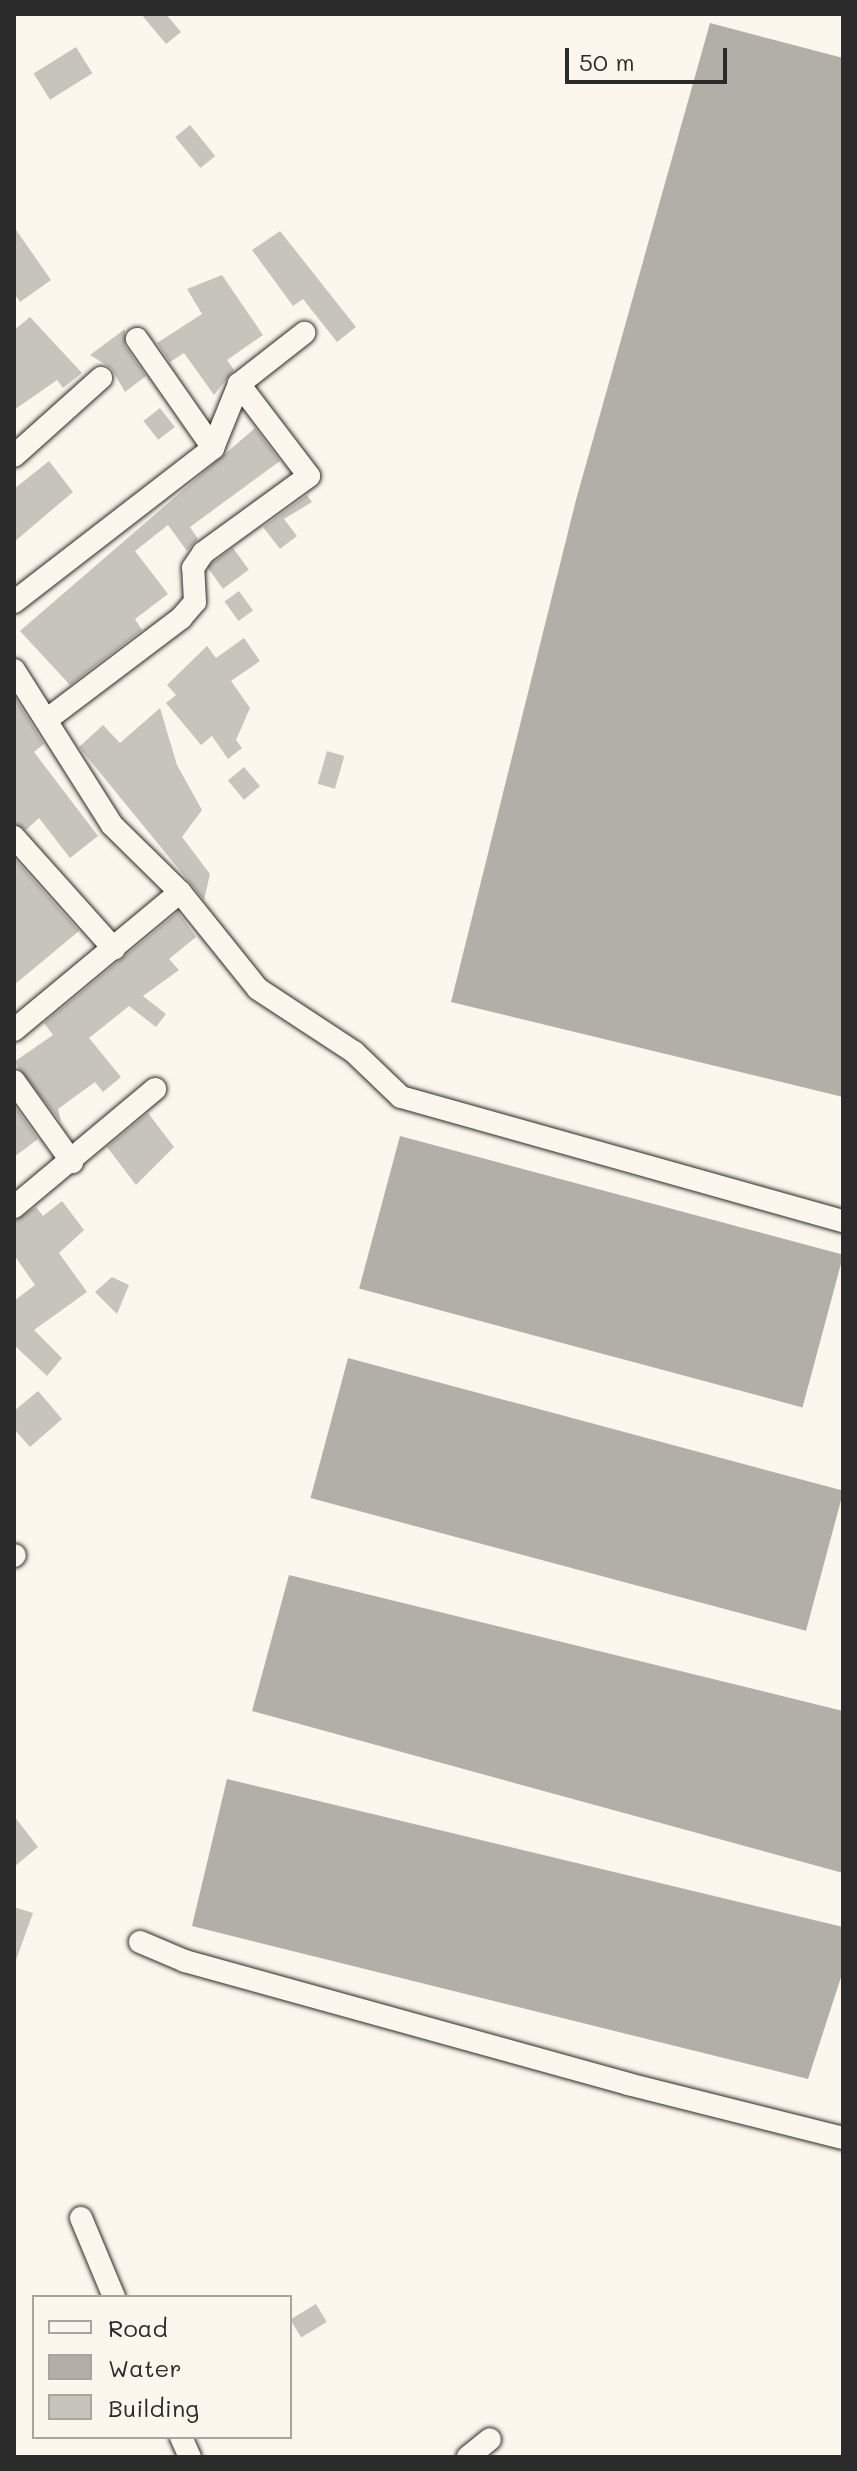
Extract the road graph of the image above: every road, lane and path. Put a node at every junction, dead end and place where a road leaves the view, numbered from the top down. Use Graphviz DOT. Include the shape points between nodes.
graph roads {
  1 [pos="304,333"];
  2 [pos="137,339"];
  3 [pos="101,378"];
  4 [pos="239,384"];
  5 [pos="213,448"];
  6 [pos="14,456"];
  7 [pos="14,602"];
  8 [pos="14,670"];
  9 [pos="49,718"];
  10 [pos="14,837"];
  11 [pos="180,892"];
  12 [pos="114,949"];
  13 [pos="14,1030"];
  14 [pos="14,1081"];
  15 [pos="155,1089"];
  16 [pos="72,1162"];
  17 [pos="14,1207"];
  18 [pos="843,1221"];
  19 [pos="140,1942"];
  20 [pos="843,2138"];
  21 [pos="81,2218"];
  22 [pos="113,2295"];
  23 [pos="490,2439"];
  24 [pos="468,2457"];
  1 -- 4 [label="street"];
  2 -- 5 [label="street"];
  3 -- 6 [label="street"];
  4 -- 5 [label="street"];
  4 -- 9 [label="street" via="309,476 203,553 193,568 195,602 181,618"];
  5 -- 7 [label="street"];
  8 -- 9 [label="street"];
  9 -- 11 [label="street" via="74,773 112,825"];
  10 -- 12 [label="street"];
  11 -- 12 [label="street"];
  11 -- 18 [label="street" via="258,989 354,1052 401,1097 437,1113"];
  12 -- 13 [label="street"];
  14 -- 16 [label="street"];
  15 -- 16 [label="street"];
  16 -- 17 [label="street"];
  19 -- 20 [label="street" via="185,1961"];
  21 -- 22 [label="street"];
  23 -- 24 [label="street"];
}
